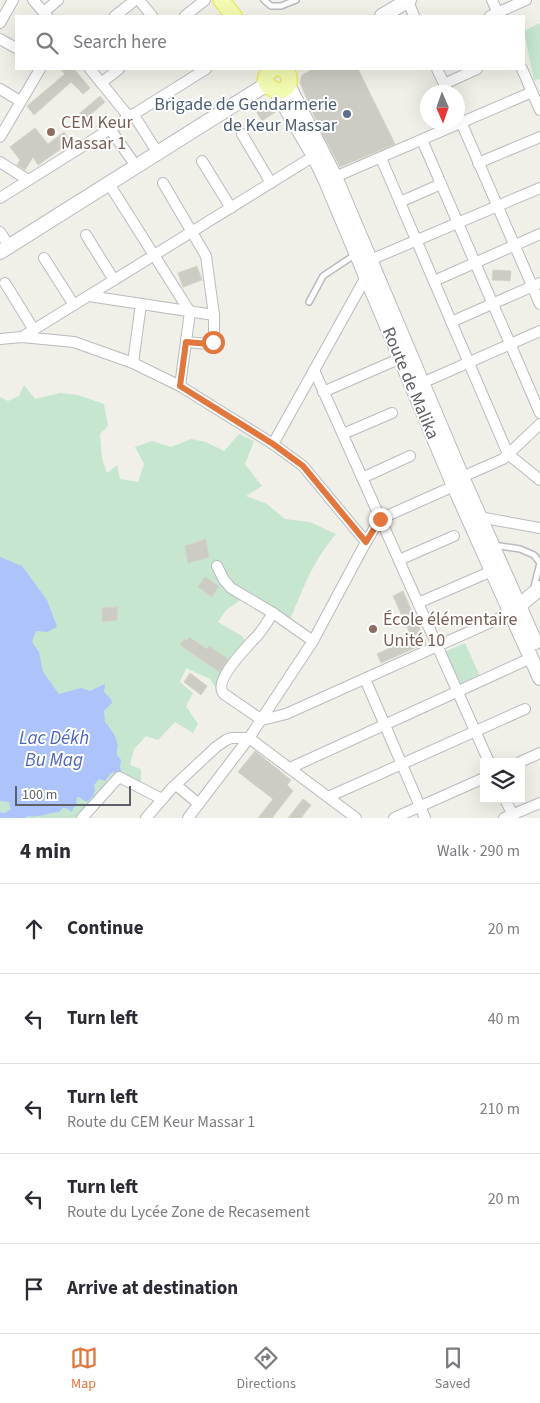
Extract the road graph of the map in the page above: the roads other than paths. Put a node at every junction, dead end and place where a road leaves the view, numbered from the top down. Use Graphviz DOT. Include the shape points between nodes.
graph roads {
  1 [pos="13,0"];
  2 [pos="33,0"];
  3 [pos="58,0"];
  4 [pos="137,0"];
  5 [pos="205,0"];
  6 [pos="209,0"];
  7 [pos="221,0"];
  8 [pos="264,0"];
  9 [pos="296,0"];
  10 [pos="408,0"];
  11 [pos="492,0"];
  12 [pos="526,0"];
  13 [pos="46,14"];
  14 [pos="116,15"];
  15 [pos="151,15"];
  16 [pos="186,15"];
  17 [pos="221,15"];
  18 [pos="233,15"];
  19 [pos="384,15"];
  20 [pos="414,15"];
  21 [pos="495,15"];
  22 [pos="0,23"];
  23 [pos="0,39"];
  24 [pos="15,47"];
  25 [pos="39,70"];
  26 [pos="91,70"];
  27 [pos="118,70"];
  28 [pos="199,70"];
  29 [pos="437,70"];
  30 [pos="475,70"];
  31 [pos="522,70"];
  32 [pos="278,76"];
  33 [pos="101,83"];
  34 [pos="445,85"];
  35 [pos="451,85"];
  36 [pos="0,89"];
  37 [pos="532,92"];
  38 [pos="20,101"];
  39 [pos="540,110"];
  40 [pos="131,116"];
  41 [pos="465,117"];
  42 [pos="110,129"];
  43 [pos="440,130"];
  44 [pos="464,130"];
  45 [pos="242,134"];
  46 [pos="0,137"];
  47 [pos="540,137"];
  48 [pos="422,140"];
  49 [pos="158,153"];
  50 [pos="314,156"];
  51 [pos="380,158"];
  52 [pos="202,161"];
  53 [pos="0,162"];
  54 [pos="478,162"];
  55 [pos="136,166"];
  56 [pos="335,178"];
  57 [pos="28,180"];
  58 [pos="163,183"];
  59 [pos="271,183"];
  60 [pos="109,184"];
  61 [pos="441,184"];
  62 [pos="540,188"];
  63 [pos="0,198"];
  64 [pos="400,202"];
  65 [pos="497,206"];
  66 [pos="231,208"];
  67 [pos="458,223"];
  68 [pos="0,232"];
  69 [pos="192,232"];
  70 [pos="540,234"];
  71 [pos="86,235"];
  72 [pos="416,240"];
  73 [pos="514,245"];
  74 [pos="4,249"];
  75 [pos="356,253"];
  76 [pos="154,255"];
  77 [pos="44,258"];
  78 [pos="370,260"];
  79 [pos="475,263"];
  80 [pos="366,277"];
  81 [pos="114,280"];
  82 [pos="434,281"];
  83 [pos="5,284"];
  84 [pos="536,284"];
  85 [pos="89,296"];
  86 [pos="309,302"];
  87 [pos="141,304"];
  88 [pos="492,304"];
  89 [pos="540,304"];
  90 [pos="74,305"];
  91 [pos="190,312"];
  92 [pos="214,315"];
  93 [pos="451,322"];
  94 [pos="34,330"];
  95 [pos="540,331"];
  96 [pos="22,338"];
  97 [pos="0,340"];
  98 [pos="186,342"];
  99 [pos="510,344"];
  100 [pos="401,358"];
  101 [pos="133,363"];
  102 [pos="469,363"];
  103 [pos="314,370"];
  104 [pos="422,383"];
  105 [pos="180,386"];
  106 [pos="324,392"];
  107 [pos="392,413"];
  108 [pos="540,413"];
  109 [pos="540,424"];
  110 [pos="342,434"];
  111 [pos="273,444"];
  112 [pos="508,454"];
  113 [pos="410,456"];
  114 [pos="362,478"];
  115 [pos="540,480"];
  116 [pos="458,481"];
  117 [pos="479,517"];
  118 [pos="380,519"];
  119 [pos="540,528"];
  120 [pos="454,536"];
  121 [pos="366,542"];
  122 [pos="491,544"];
  123 [pos="399,560"];
  124 [pos="217,566"];
  125 [pos="492,571"];
  126 [pos="536,591"];
  127 [pos="418,603"];
  128 [pos="515,610"];
  129 [pos="273,613"];
  130 [pos="313,641"];
  131 [pos="437,646"];
  132 [pos="536,656"];
  133 [pos="540,678"];
  134 [pos="364,679"];
  135 [pos="457,691"];
  136 [pos="525,709"];
  137 [pos="262,720"];
  138 [pos="384,725"];
  139 [pos="475,732"];
  140 [pos="249,738"];
  141 [pos="540,753"];
  142 [pos="487,758"];
  143 [pos="525,760"];
  144 [pos="401,764"];
  145 [pos="290,768"];
  146 [pos="480,780"];
  147 [pos="176,785"];
  148 [pos="328,797"];
  149 [pos="162,799"];
  150 [pos="507,803"];
  151 [pos="540,803"];
  152 [pos="199,804"];
  153 [pos="420,806"];
  154 [pos="510,817"];
  155 [pos="82,818"];
  156 [pos="146,818"];
  157 [pos="188,818"];
  158 [pos="356,818"];
  159 [pos="394,818"];
  160 [pos="425,818"];
  1 -- 22 [label="street"];
  2 -- 13 [label="street"];
  3 -- 13 [label="street"];
  4 -- 14 [label="street"];
  4 -- 15 [label="street"];
  5 -- 16 [label="street"];
  6 -- 17 [label="main road"];
  7 -- 18 [label="main road"];
  8 -- 9 [label="lane" via="271,6"];
  10 -- 19 [label="main road"];
  10 -- 20 [label="street"];
  11 -- 21 [label="street"];
  12 -- 21 [label="street"];
  23 -- 24 [label="street"];
  25 -- 38 [label="street"];
  26 -- 33 [label="street"];
  27 -- 33 [label="street"];
  28 -- 40 [label="street"];
  29 -- 34 [label="street"];
  30 -- 35 [label="street"];
  31 -- 37 [label="street"];
  32 -- 49 [label="main road"];
  32 -- 50 [label="main road, Route de Malika"];
  32 -- 56 [label="main road, Route de Malika"];
  33 -- 40 [label="street"];
  36 -- 38 [label="street"];
  37 -- 39 [label="street"];
  37 -- 41 [label="street"];
  38 -- 46 [label="street"];
  40 -- 42 [label="street"];
  40 -- 49 [label="street"];
  42 -- 55 [label="street"];
  42 -- 57 [label="street"];
  43 -- 48 [label="street"];
  44 -- 54 [label="street"];
  45 -- 59 [label="street"];
  47 -- 54 [label="street"];
  48 -- 51 [label="street"];
  48 -- 61 [label="street"];
  49 -- 55 [label="main road"];
  50 -- 59 [label="street"];
  50 -- 75 [label="main road, Route de Malika"];
  51 -- 56 [label="street"];
  51 -- 64 [label="street"];
  52 -- 66 [label="street"];
  53 -- 57 [label="street"];
  54 -- 65 [label="street"];
  55 -- 60 [label="main road"];
  56 -- 78 [label="main road, Route de Malika"];
  57 -- 63 [label="street"];
  58 -- 69 [label="street"];
  59 -- 66 [label="street"];
  60 -- 74 [label="main road"];
  60 -- 76 [label="street"];
  61 -- 64 [label="street"];
  61 -- 67 [label="street"];
  62 -- 65 [label="street"];
  64 -- 72 [label="street"];
  65 -- 67 [label="street"];
  65 -- 73 [label="street"];
  66 -- 69 [label="street"];
  67 -- 72 [label="street"];
  67 -- 79 [label="street"];
  68 -- 74 [label="street"];
  69 -- 76 [label="street"];
  69 -- 92 [label="street" via="207,262"];
  70 -- 73 [label="street"];
  71 -- 81 [label="street"];
  72 -- 78 [label="street"];
  72 -- 82 [label="street"];
  73 -- 79 [label="street"];
  73 -- 84 [label="street"];
  75 -- 80 [label="main road, Route de Malika"];
  75 -- 86 [label="lane" via="323,276"];
  76 -- 81 [label="street"];
  76 -- 91 [label="street"];
  77 -- 90 [label="street"];
  78 -- 104 [label="main road, Route de Malika"];
  79 -- 82 [label="street"];
  79 -- 88 [label="street"];
  80 -- 100 [label="main road, Route de Malika"];
  80 -- 103 [label="street"];
  81 -- 85 [label="street"];
  82 -- 93 [label="street"];
  83 -- 94 [label="street"];
  84 -- 88 [label="street"];
  84 -- 89 [label="street"];
  85 -- 87 [label="street"];
  85 -- 90 [label="street"];
  87 -- 91 [label="street"];
  87 -- 101 [label="street"];
  88 -- 93 [label="street"];
  88 -- 99 [label="street"];
  90 -- 94 [label="street"];
  91 -- 92 [label="street"];
  91 -- 98 [label="street"];
  92 -- 98 [label="street" via="212,343"];
  93 -- 102 [label="street"];
  94 -- 96 [label="street"];
  95 -- 99 [label="street"];
  96 -- 97 [label="street"];
  96 -- 101 [label="street" via="74,342"];
  98 -- 105 [label="street"];
  99 -- 102 [label="street"];
  99 -- 108 [label="street"];
  100 -- 106 [label="street"];
  100 -- 116 [label="main road, Route de Malika"];
  101 -- 105 [label="street"];
  102 -- 104 [label="street"];
  102 -- 112 [label="street"];
  103 -- 106 [label="street"];
  103 -- 111 [label="street"];
  104 -- 116 [label="main road, Route de Malika"];
  105 -- 111 [label="street"];
  106 -- 110 [label="street"];
  107 -- 110 [label="street"];
  109 -- 112 [label="street"];
  110 -- 114 [label="street"];
  111 -- 121 [label="street" via="303,466"];
  112 -- 115 [label="street"];
  112 -- 116 [label="street"];
  113 -- 114 [label="street"];
  114 -- 118 [label="street"];
  116 -- 117 [label="main road, Route de Malika"];
  116 -- 118 [label="street"];
  116 -- 125 [label="main road, Route de Malika"];
  117 -- 119 [label="street"];
  117 -- 122 [label="main road, Route de Malika"];
  118 -- 121 [label="street"];
  118 -- 123 [label="street"];
  120 -- 123 [label="street"];
  121 -- 130 [label="street"];
  122 -- 126 [label="lane" via="534,555 540,564"];
  122 -- 128 [label="main road, Route de Malika"];
  123 -- 127 [label="street"];
  124 -- 129 [label="street" via="231,588"];
  125 -- 127 [label="street"];
  125 -- 128 [label="main road, Route de Malika"];
  126 -- 128 [label="main road"];
  127 -- 131 [label="street"];
  128 -- 131 [label="street"];
  128 -- 132 [label="main road, Route de Malika"];
  129 -- 130 [label="street"];
  129 -- 137 [label="street" via="228,671 221,687 224,694"];
  130 -- 137 [label="street"];
  131 -- 134 [label="street"];
  131 -- 135 [label="street"];
  132 -- 133 [label="main road, Route de Malika"];
  132 -- 135 [label="street"];
  134 -- 137 [label="street" via="286,714"];
  134 -- 138 [label="street"];
  135 -- 138 [label="street"];
  135 -- 139 [label="street"];
  136 -- 139 [label="street"];
  137 -- 140 [label="street"];
  138 -- 144 [label="street"];
  138 -- 145 [label="street"];
  139 -- 142 [label="street"];
  139 -- 144 [label="street"];
  140 -- 145 [label="street"];
  140 -- 147 [label="street" via="226,740"];
  140 -- 152 [label="street"];
  141 -- 143 [label="street"];
  144 -- 148 [label="street"];
  144 -- 153 [label="street"];
  145 -- 148 [label="street"];
  146 -- 153 [label="street"];
  147 -- 149 [label="street"];
  147 -- 152 [label="street"];
  148 -- 158 [label="street"];
  149 -- 155 [label="street" via="119,777"];
  149 -- 156 [label="street"];
  150 -- 154 [label="street"];
  151 -- 154 [label="street"];
  152 -- 157 [label="street"];
  153 -- 159 [label="street"];
  153 -- 160 [label="street"];
}
